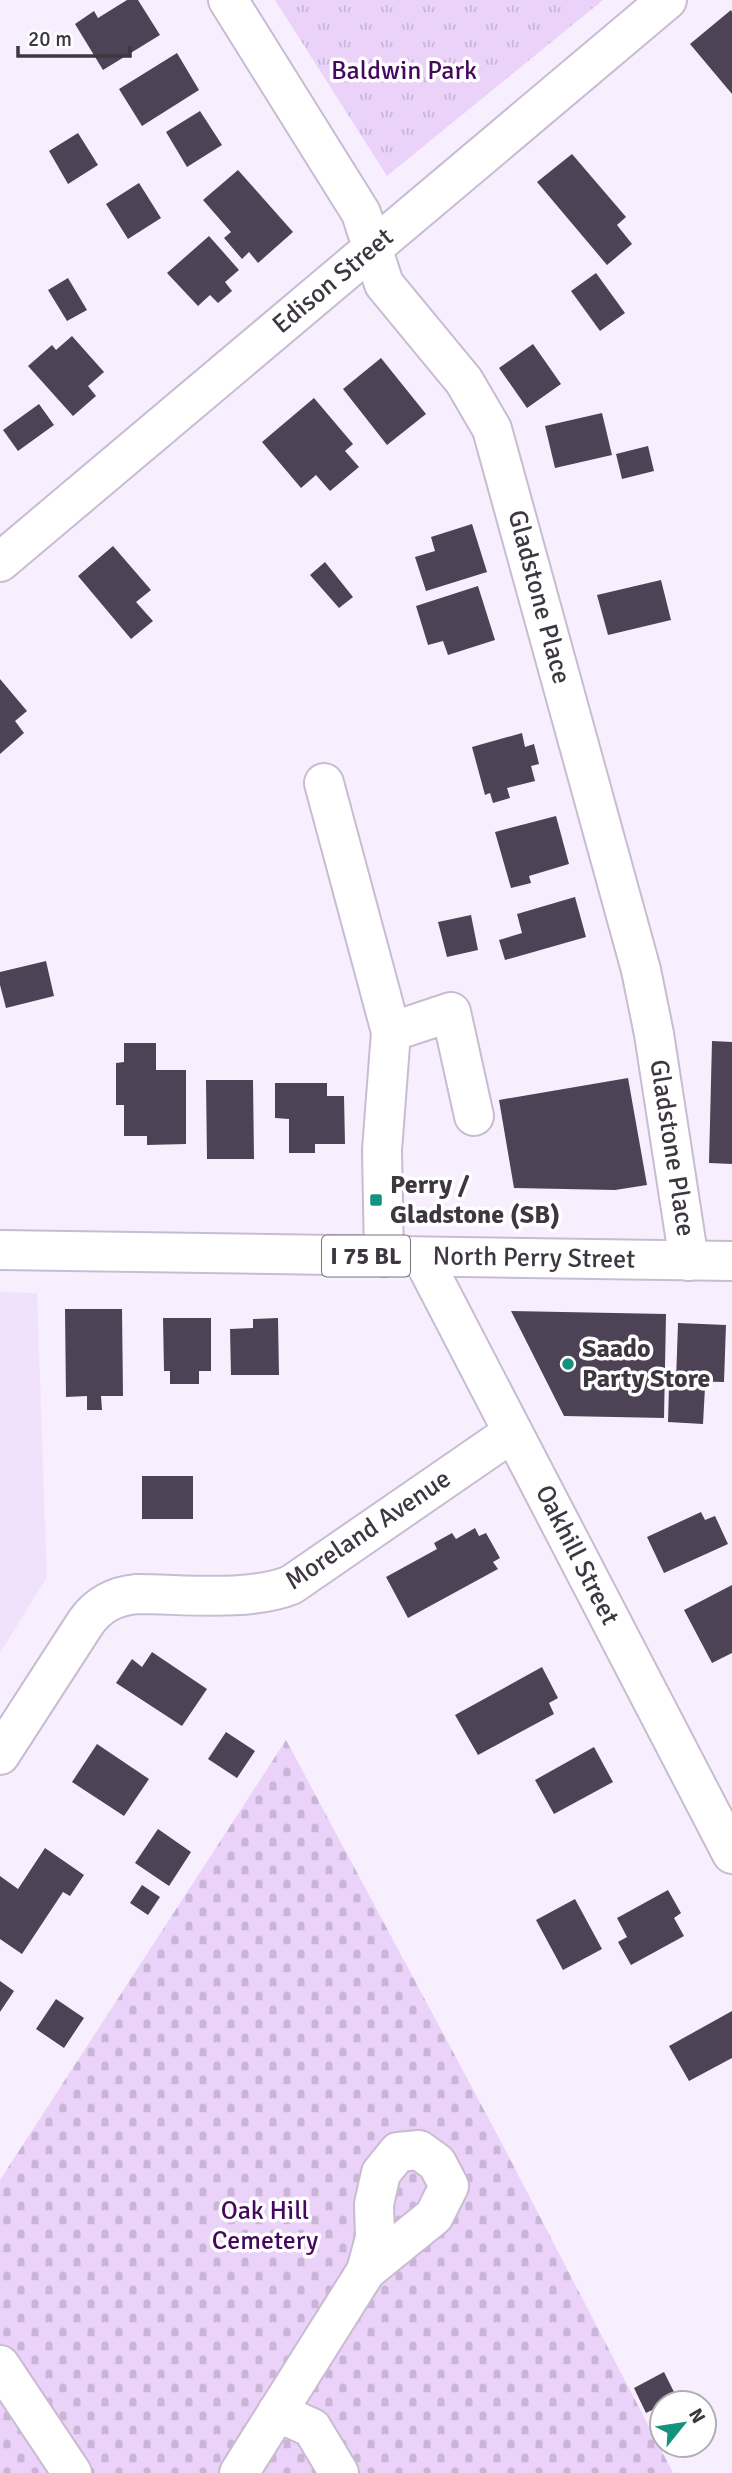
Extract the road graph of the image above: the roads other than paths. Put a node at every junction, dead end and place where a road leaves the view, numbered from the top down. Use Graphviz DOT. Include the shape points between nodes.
graph roads {
  1 [pos="229,0"];
  2 [pos="667,0"];
  3 [pos="373,248"];
  4 [pos="0,562"];
  5 [pos="324,783"];
  6 [pos="391,1032"];
  7 [pos="474,1116"];
  8 [pos="0,1250"];
  9 [pos="422,1256"];
  10 [pos="384,1257"];
  11 [pos="689,1261"];
  12 [pos="732,1261"];
  13 [pos="513,1432"];
  14 [pos="0,1755"];
  15 [pos="732,1854"];
  16 [pos="366,2271"];
  17 [pos="0,2365"];
  18 [pos="277,2412"];
  19 [pos="254,2469"];
  20 [pos="72,2473"];
  21 [pos="339,2473"];
  1 -- 3 [label="street, Gladstone Place" via="361,213"];
  2 -- 3 [label="street, Edison Street"];
  3 -- 4 [label="street, Edison Street"];
  3 -- 11 [label="street, Gladstone Place" via="384,284 464,381 498,446 641,970"];
  5 -- 6 [label="street"];
  6 -- 7 [label="street" via="452,1012"];
  6 -- 10 [label="street" via="382,1150"];
  8 -- 10 [label="street, North Perry Street / I 75 BL"];
  9 -- 10 [label="street, North Perry Street / I 75 BL"];
  9 -- 11 [label="street, North Perry Street / I 75 BL"];
  9 -- 13 [label="street, Oakhill Street"];
  11 -- 12 [label="street, North Perry Street / I 75 BL"];
  13 -- 14 [label="street, Moreland Avenue" via="291,1585 250,1595 137,1594 108,1601 86,1622"];
  13 -- 15 [label="street, Oakhill Street"];
  16 -- 18 [label="street"];
  17 -- 20 [label="street"];
  18 -- 19 [label="street"];
  18 -- 21 [label="street" via="312,2428"];
}
